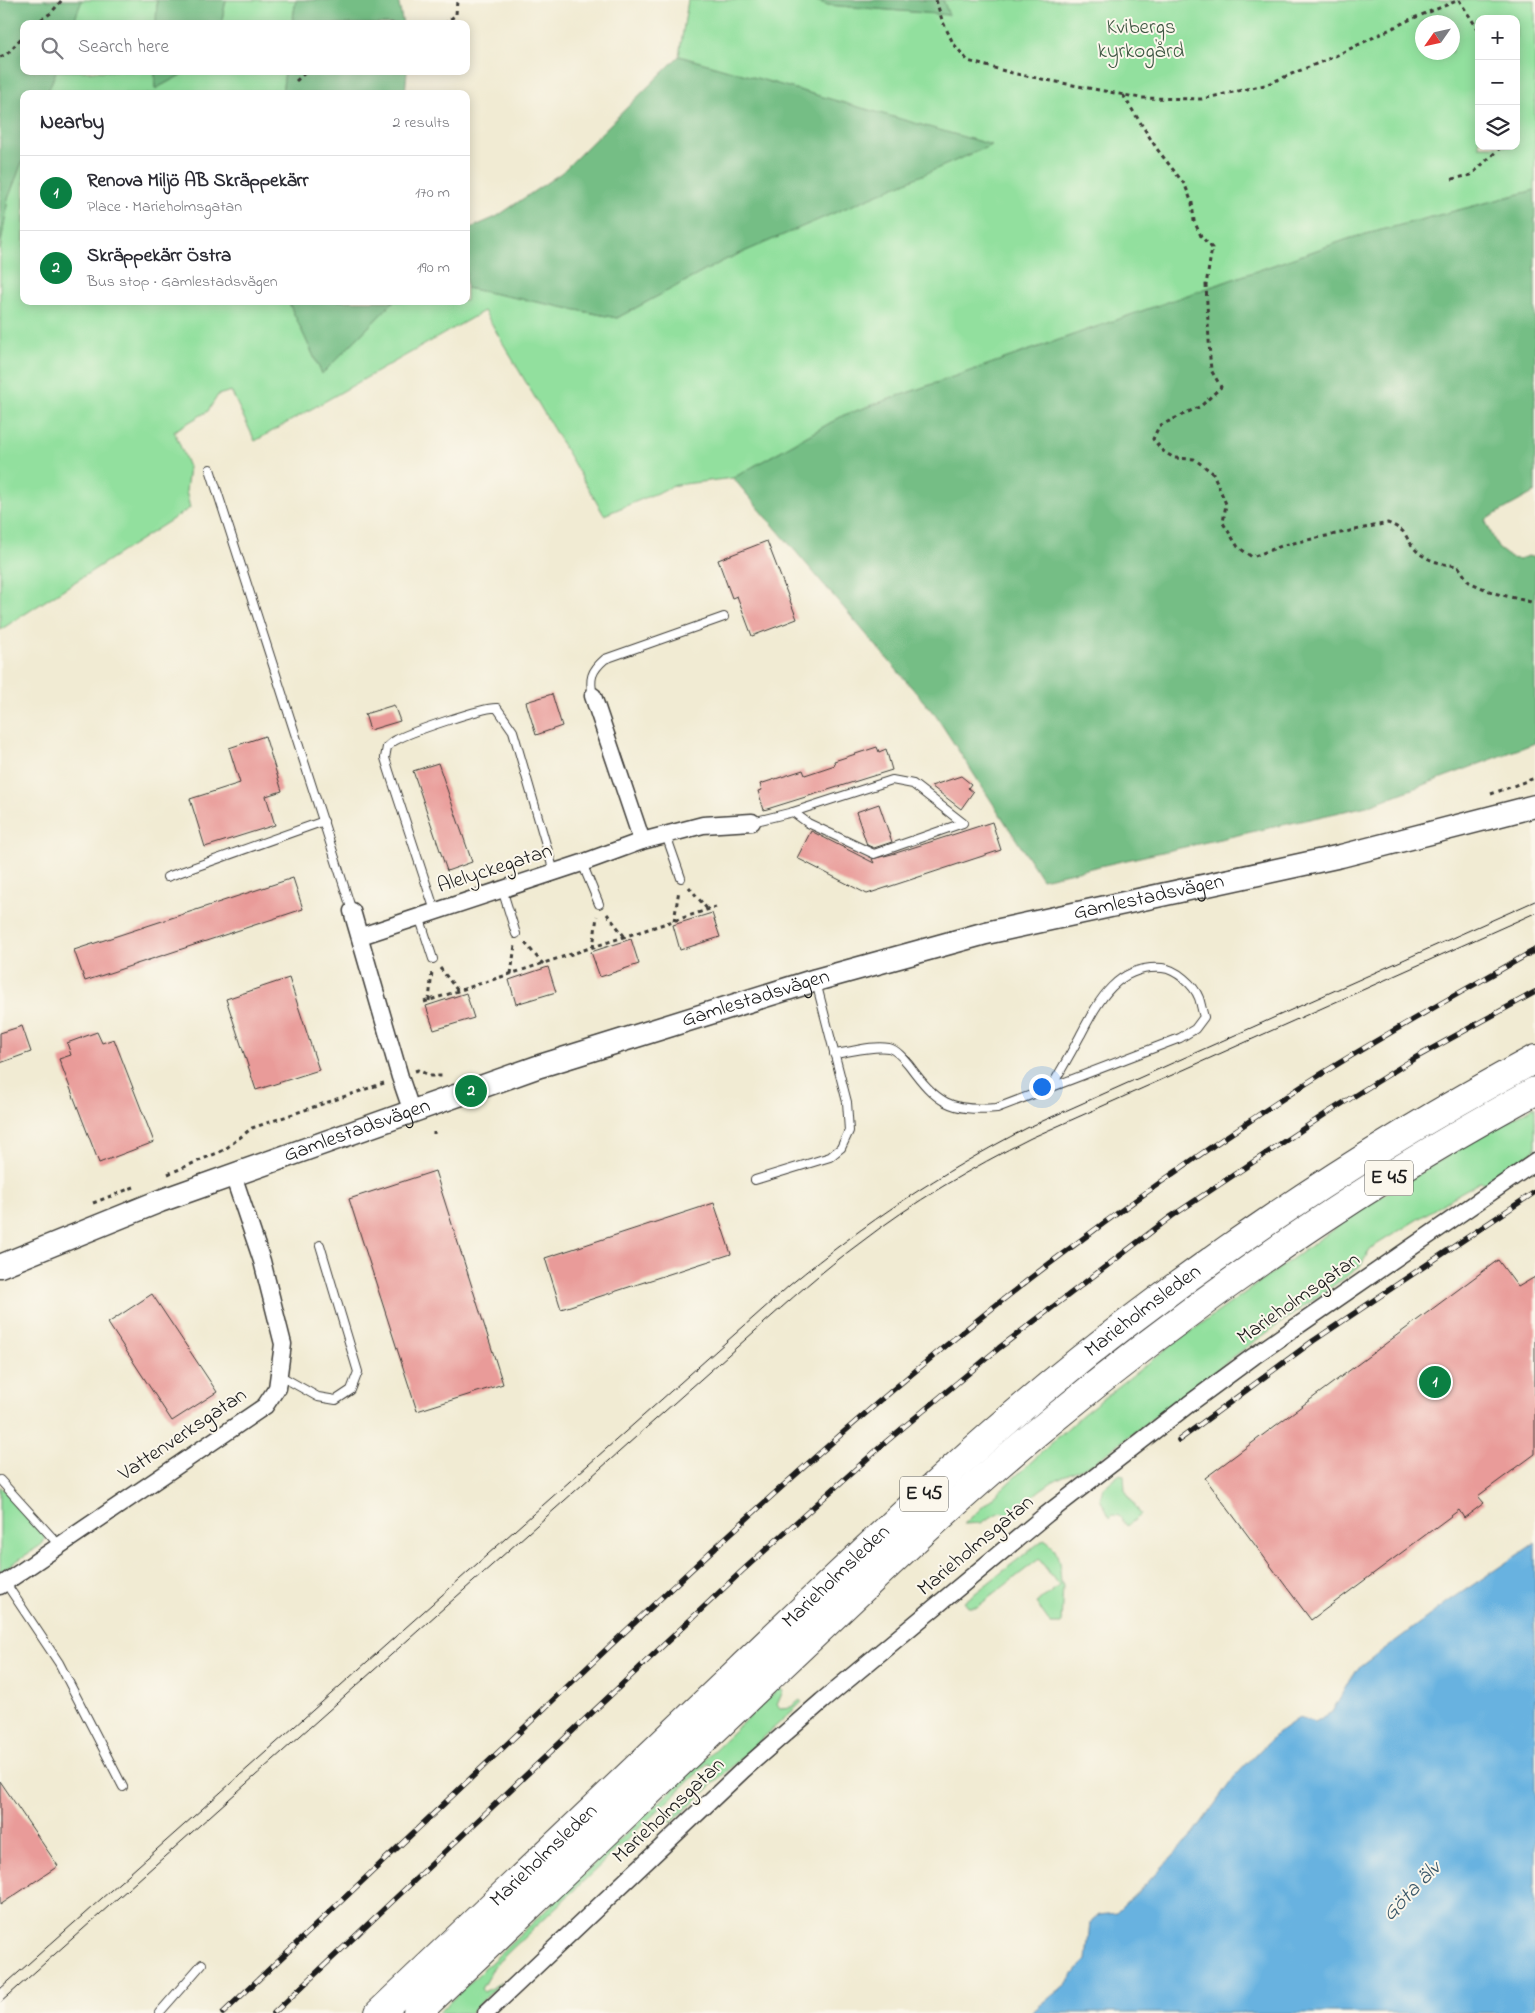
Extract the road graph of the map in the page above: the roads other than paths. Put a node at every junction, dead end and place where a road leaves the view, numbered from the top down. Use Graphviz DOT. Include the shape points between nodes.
graph roads {
  1 [pos="210,469"];
  2 [pos="724,617"];
  3 [pos="594,696"];
  4 [pos="1535,806"];
  5 [pos="793,812"];
  6 [pos="324,821"];
  7 [pos="752,822"];
  8 [pos="666,835"];
  9 [pos="642,841"];
  10 [pos="582,863"];
  11 [pos="554,872"];
  12 [pos="167,877"];
  13 [pos="681,878"];
  14 [pos="502,888"];
  15 [pos="599,904"];
  16 [pos="352,911"];
  17 [pos="427,913"];
  18 [pos="516,934"];
  19 [pos="361,936"];
  20 [pos="433,959"];
  21 [pos="816,980"];
  22 [pos="834,1054"];
  23 [pos="1535,1059"];
  24 [pos="1052,1086"];
  25 [pos="1535,1091"];
  26 [pos="412,1112"];
  27 [pos="1535,1162"];
  28 [pos="233,1175"];
  29 [pos="755,1180"];
  30 [pos="320,1245"];
  31 [pos="0,1266"];
  32 [pos="279,1375"];
  33 [pos="0,1480"];
  34 [pos="59,1545"];
  35 [pos="2,1584"];
  36 [pos="123,1787"];
  37 [pos="202,1964"];
  38 [pos="158,2013"];
  39 [pos="379,2013"];
  40 [pos="417,2013"];
  41 [pos="486,2013"];
  1 -- 6 [label="lane"];
  2 -- 3 [label="lane" via="605,659 594,668 591,684"];
  3 -- 9 [label="street"];
  4 -- 21 [label="street, Gamlestadsvägen" via="1340,856 986,932"];
  5 -- 5 [label="lane, Alelyckegatan" via="808,823 874,854 964,823 913,784 892,780"];
  5 -- 7 [label="lane, Alelyckegatan"];
  6 -- 12 [label="lane"];
  6 -- 16 [label="lane"];
  7 -- 8 [label="street, Alelyckegatan" via="703,825"];
  8 -- 9 [label="street, Alelyckegatan"];
  8 -- 13 [label="lane"];
  9 -- 10 [label="street, Alelyckegatan"];
  10 -- 11 [label="street, Alelyckegatan"];
  10 -- 15 [label="lane"];
  11 -- 14 [label="street, Alelyckegatan"];
  11 -- 17 [label="lane" via="513,732 497,708 479,711 412,733 387,747 388,771"];
  14 -- 17 [label="street, Alelyckegatan"];
  14 -- 18 [label="lane"];
  16 -- 19 [label="street"];
  17 -- 19 [label="street, Alelyckegatan"];
  17 -- 20 [label="lane"];
  19 -- 26 [label="street"];
  21 -- 22 [label="lane"];
  21 -- 26 [label="street, Gamlestadsvägen" via="565,1057"];
  22 -- 24 [label="lane" via="890,1048 903,1057 935,1095 952,1106 971,1110 997,1108"];
  22 -- 29 [label="lane" via="847,1102 849,1131 841,1148 830,1157"];
  23 -- 39 [label="highway, Marieholmsleden / E 45" via="1452,1105 1305,1196 1247,1235 1068,1370 963,1459 869,1545"];
  24 -- 24 [label="lane" via="1180,1038 1195,1029 1204,1017 1199,997 1186,981 1169,969 1152,967 1115,983 1100,999"];
  25 -- 40 [label="highway, Marieholmsleden / E 45" via="1439,1145 1294,1238 1149,1343 1042,1428 933,1523"];
  26 -- 28 [label="street, Gamlestadsvägen"];
  27 -- 41 [label="street, Marieholmsgatan" via="1254,1356 1047,1514 743,1770"];
  28 -- 31 [label="street, Gamlestadsvägen" via="151,1204"];
  28 -- 32 [label="street, Vattenverksgatan" via="262,1261 283,1344"];
  30 -- 32 [label="lane" via="358,1372 351,1390 336,1400 318,1397"];
  32 -- 34 [label="street, Vattenverksgatan" via="278,1388 265,1406"];
  33 -- 34 [label="lane"];
  34 -- 35 [label="street, Vattenverksgatan"];
  35 -- 36 [label="lane" via="59,1663"];
  37 -- 38 [label="lane"];
}
